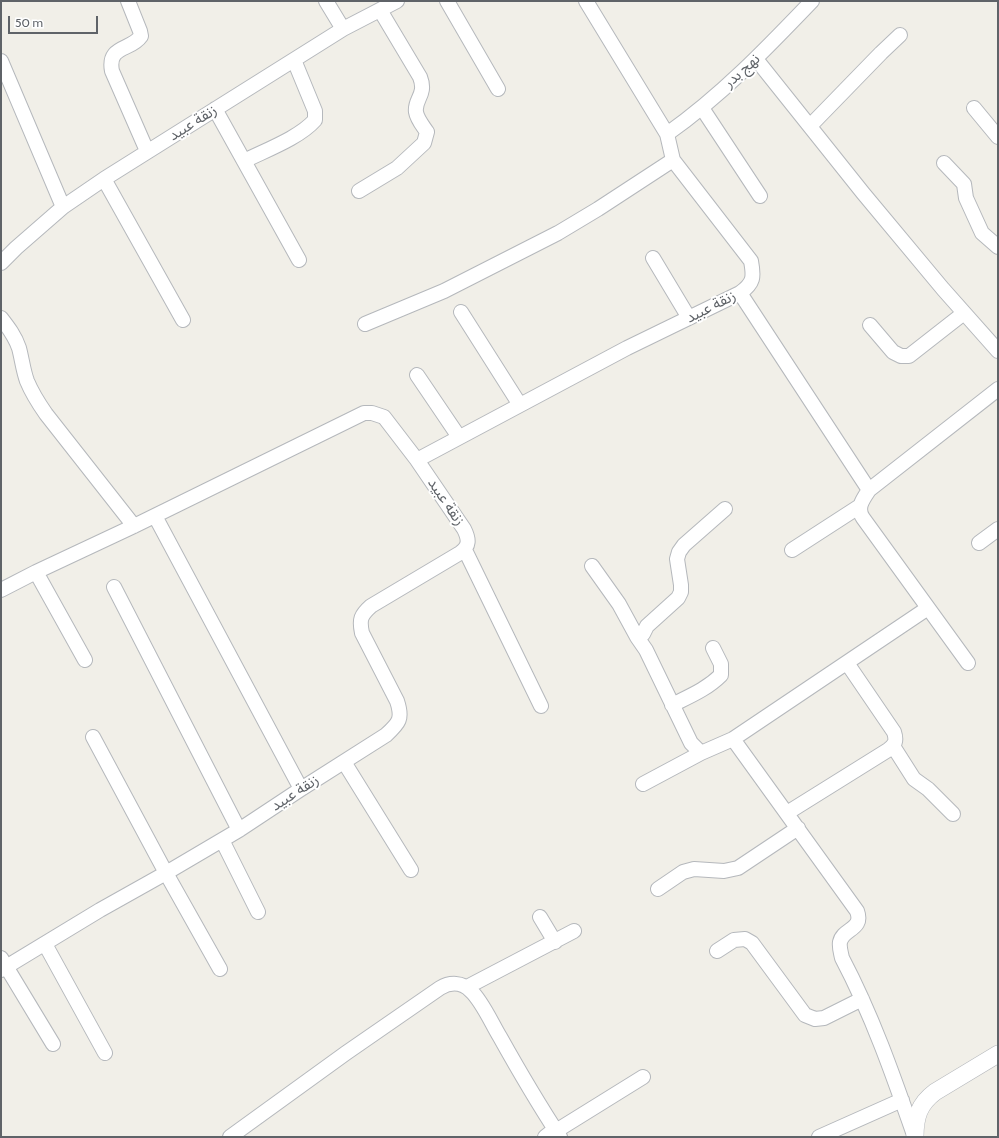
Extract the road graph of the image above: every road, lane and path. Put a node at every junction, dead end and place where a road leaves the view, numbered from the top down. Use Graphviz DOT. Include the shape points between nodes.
graph roads {
  1 [pos="128,1"];
  2 [pos="326,1"];
  3 [pos="397,1"];
  4 [pos="447,1"];
  5 [pos="586,1"];
  6 [pos="812,1"];
  7 [pos="380,10"];
  8 [pos="343,29"];
  9 [pos="900,35"];
  10 [pos="756,59"];
  11 [pos="294,60"];
  12 [pos="1,61"];
  13 [pos="498,89"];
  14 [pos="702,108"];
  15 [pos="974,108"];
  16 [pos="215,109"];
  17 [pos="810,126"];
  18 [pos="667,134"];
  19 [pos="998,137"];
  20 [pos="147,151"];
  21 [pos="673,160"];
  22 [pos="244,161"];
  23 [pos="944,163"];
  24 [pos="104,179"];
  25 [pos="359,192"];
  26 [pos="760,196"];
  27 [pos="62,207"];
  28 [pos="998,247"];
  29 [pos="653,258"];
  30 [pos="299,260"];
  31 [pos="1,263"];
  32 [pos="740,293"];
  33 [pos="461,312"];
  34 [pos="964,312"];
  35 [pos="1,318"];
  36 [pos="689,318"];
  37 [pos="183,320"];
  38 [pos="365,324"];
  39 [pos="870,325"];
  40 [pos="998,351"];
  41 [pos="417,375"];
  42 [pos="998,389"];
  43 [pos="520,405"];
  44 [pos="459,437"];
  45 [pos="417,460"];
  46 [pos="869,490"];
  47 [pos="860,506"];
  48 [pos="725,509"];
  49 [pos="156,516"];
  50 [pos="134,526"];
  51 [pos="998,530"];
  52 [pos="978,543"];
  53 [pos="465,550"];
  54 [pos="792,550"];
  55 [pos="592,566"];
  56 [pos="36,572"];
  57 [pos="114,587"];
  58 [pos="1,590"];
  59 [pos="928,608"];
  60 [pos="637,637"];
  61 [pos="713,648"];
  62 [pos="85,660"];
  63 [pos="847,663"];
  64 [pos="968,663"];
  65 [pos="672,705"];
  66 [pos="541,706"];
  67 [pos="93,737"];
  68 [pos="733,739"];
  69 [pos="893,746"];
  70 [pos="701,753"];
  71 [pos="344,762"];
  72 [pos="644,784"];
  73 [pos="301,789"];
  74 [pos="787,813"];
  75 [pos="953,814"];
  76 [pos="798,828"];
  77 [pos="239,830"];
  78 [pos="222,840"];
  79 [pos="411,870"];
  80 [pos="166,873"];
  81 [pos="658,889"];
  82 [pos="258,912"];
  83 [pos="540,917"];
  84 [pos="574,931"];
  85 [pos="555,942"];
  86 [pos="45,944"];
  87 [pos="717,951"];
  88 [pos="3,965"];
  89 [pos="220,969"];
  90 [pos="467,987"];
  91 [pos="862,999"];
  92 [pos="53,1044"];
  93 [pos="105,1053"];
  94 [pos="998,1054"];
  95 [pos="643,1077"];
  96 [pos="902,1100"];
  97 [pos="554,1134"];
  98 [pos="230,1137"];
  99 [pos="819,1137"];
  100 [pos="915,1137"];
  1 -- 20 [label="street" via="141,36 117,52 111,64"];
  2 -- 8 [label="street"];
  3 -- 7 [label="street, زنقة عبيد"];
  4 -- 13 [label="street"];
  5 -- 18 [label="street, زنقة عبيد"];
  6 -- 10 [label="street, نهج بدر"];
  7 -- 8 [label="street, زنقة عبيد"];
  7 -- 25 [label="street" via="420,78 423,89 416,104 416,112 427,132 424,143 397,168"];
  8 -- 11 [label="street, زنقة عبيد"];
  9 -- 17 [label="street"];
  10 -- 14 [label="street, نهج بدر"];
  10 -- 17 [label="street"];
  11 -- 16 [label="street, زنقة عبيد"];
  11 -- 22 [label="street" via="315,111 315,120 296,135"];
  12 -- 27 [label="street"];
  14 -- 18 [label="street, نهج بدر"];
  14 -- 26 [label="street"];
  15 -- 19 [label="street"];
  16 -- 20 [label="street, زنقة عبيد"];
  16 -- 22 [label="street"];
  17 -- 34 [label="street"];
  18 -- 21 [label="street, زنقة عبيد"];
  20 -- 24 [label="street, زنقة عبيد"];
  21 -- 32 [label="street, زنقة عبيد" via="751,261 753,279"];
  21 -- 38 [label="street" via="558,233 444,291"];
  22 -- 30 [label="street"];
  23 -- 28 [label="street" via="964,184 966,198 982,233"];
  24 -- 27 [label="street, زنقة عبيد"];
  24 -- 37 [label="street"];
  27 -- 31 [label="street, زنقة عبيد"];
  29 -- 36 [label="street"];
  32 -- 36 [label="street, زنقة عبيد"];
  32 -- 46 [label="street"];
  33 -- 43 [label="street"];
  34 -- 39 [label="street" via="909,356 893,352"];
  34 -- 40 [label="street"];
  35 -- 50 [label="street" via="14,338 23,370 36,399"];
  36 -- 43 [label="street, زنقة عبيد"];
  41 -- 44 [label="street"];
  42 -- 46 [label="street"];
  43 -- 44 [label="street, زنقة عبيد"];
  44 -- 45 [label="street, زنقة عبيد"];
  45 -- 49 [label="street" via="384,417 372,412 364,413"];
  45 -- 53 [label="street, زنقة عبيد" via="464,528 468,537"];
  46 -- 47 [label="street"];
  47 -- 54 [label="street"];
  47 -- 59 [label="street" via="863,518"];
  48 -- 60 [label="street" via="679,552 677,559 681,592 678,598"];
  49 -- 50 [label="street"];
  49 -- 73 [label="street"];
  50 -- 56 [label="street"];
  51 -- 52 [label="street"];
  53 -- 66 [label="street"];
  53 -- 71 [label="street, زنقة عبيد" via="364,612 360,624 362,632 397,701 400,718 397,725 386,734"];
  55 -- 60 [label="street" via="619,604"];
  56 -- 58 [label="street"];
  56 -- 62 [label="street"];
  57 -- 77 [label="street"];
  59 -- 63 [label="street"];
  59 -- 64 [label="street"];
  60 -- 65 [label="street" via="646,650"];
  61 -- 65 [label="street" via="721,664 721,675 696,694"];
  63 -- 68 [label="street"];
  63 -- 69 [label="street" via="894,732 896,742"];
  65 -- 70 [label="street" via="692,743"];
  67 -- 80 [label="street"];
  68 -- 70 [label="street"];
  68 -- 74 [label="street"];
  69 -- 74 [label="street"];
  69 -- 75 [label="street" via="914,779"];
  70 -- 72 [label="street"];
  71 -- 73 [label="street, زنقة عبيد"];
  71 -- 79 [label="street"];
  73 -- 77 [label="street, زنقة عبيد"];
  74 -- 76 [label="street"];
  76 -- 81 [label="street" via="738,868 724,871 694,869 683,872"];
  76 -- 91 [label="street" via="857,911 858,923 842,938 840,946 842,958"];
  77 -- 78 [label="street, زنقة عبيد"];
  78 -- 80 [label="street, زنقة عبيد"];
  78 -- 82 [label="street"];
  80 -- 86 [label="street, زنقة عبيد"];
  80 -- 89 [label="street"];
  83 -- 85 [label="street"];
  84 -- 85 [label="street"];
  85 -- 90 [label="street"];
  86 -- 88 [label="street, زنقة عبيد"];
  86 -- 93 [label="street"];
  87 -- 91 [label="street" via="734,940 744,938 752,943 805,1016 824,1018"];
  88 -- 92 [label="street"];
  90 -- 97 [label="street" via="480,1003"];
  90 -- 98 [label="street" via="454,984 440,988"];
  91 -- 96 [label="street"];
  94 -- 100 [label="street" via="928,1097 920,1106"];
  95 -- 97 [label="street"];
  96 -- 99 [label="street"];
  96 -- 100 [label="street"];
}
